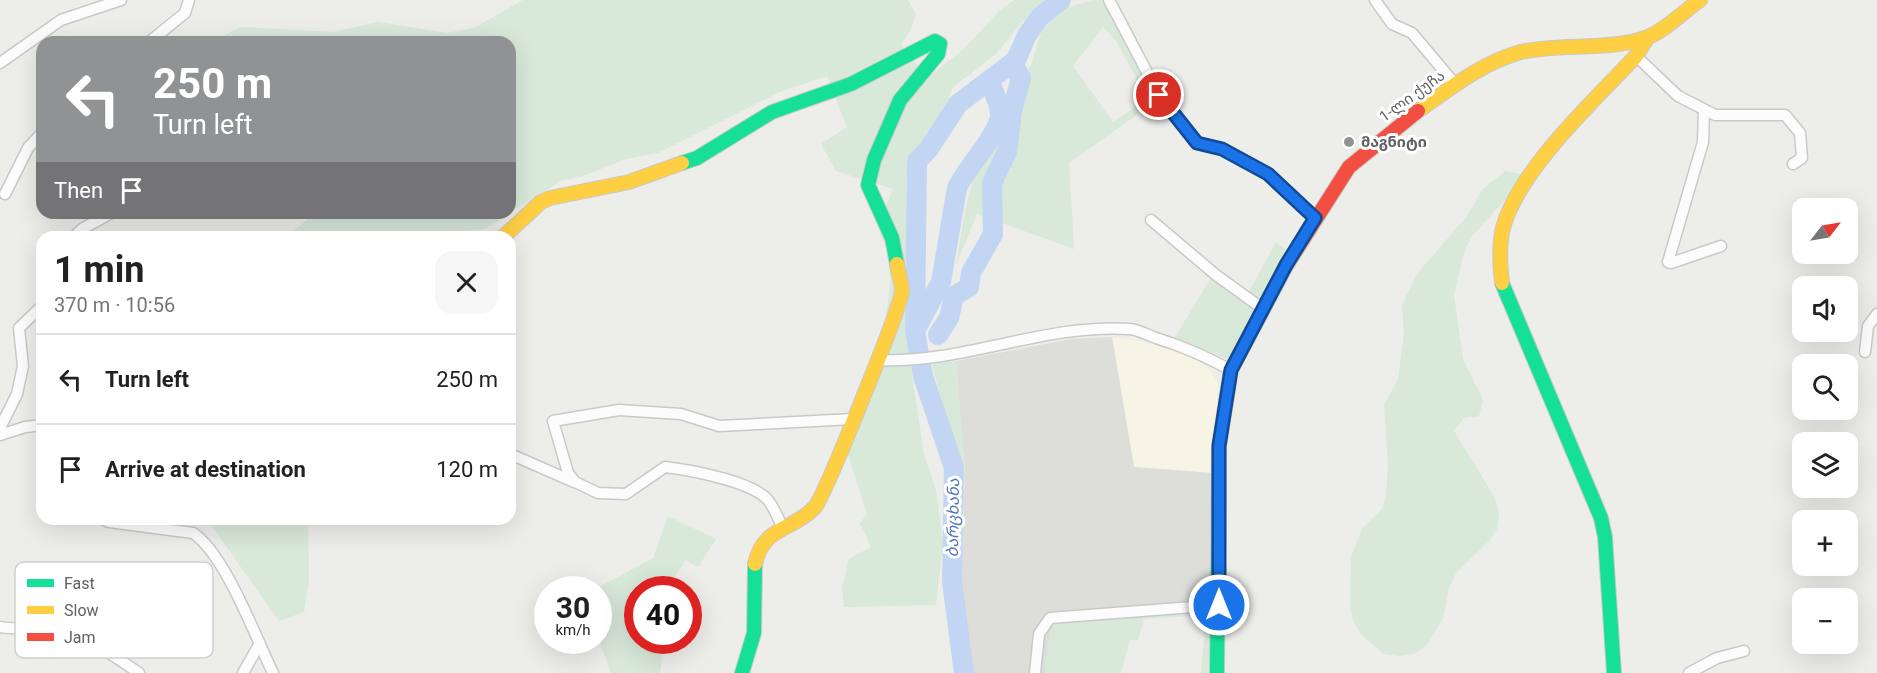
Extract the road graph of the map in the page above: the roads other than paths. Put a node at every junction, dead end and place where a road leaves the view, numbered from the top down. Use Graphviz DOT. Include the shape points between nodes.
graph roads {
  1 [pos="121,0"];
  2 [pos="189,0"];
  3 [pos="1109,0"];
  4 [pos="1375,0"];
  5 [pos="1700,0"];
  6 [pos="38,36"];
  7 [pos="156,36"];
  8 [pos="36,38"];
  9 [pos="1648,38"];
  10 [pos="1636,56"];
  11 [pos="0,63"];
  12 [pos="1455,84"];
  13 [pos="1704,110"];
  14 [pos="36,139"];
  15 [pos="1793,164"];
  16 [pos="5,194"];
  17 [pos="1315,218"];
  18 [pos="100,219"];
  19 [pos="1151,220"];
  20 [pos="80,231"];
  21 [pos="509,231"];
  22 [pos="1721,246"];
  23 [pos="1263,309"];
  24 [pos="36,312"];
  25 [pos="1877,314"];
  26 [pos="1865,352"];
  27 [pos="878,360"];
  28 [pos="1231,370"];
  29 [pos="853,419"];
  30 [pos="36,426"];
  31 [pos="0,428"];
  32 [pos="0,435"];
  33 [pos="516,457"];
  34 [pos="575,482"];
  35 [pos="141,525"];
  36 [pos="783,528"];
  37 [pos="1219,605"];
  38 [pos="0,627"];
  39 [pos="15,630"];
  40 [pos="259,645"];
  41 [pos="1744,651"];
  42 [pos="116,658"];
  43 [pos="1615,670"];
  44 [pos="139,673"];
  45 [pos="243,673"];
  46 [pos="273,673"];
  47 [pos="742,673"];
  48 [pos="1035,673"];
  49 [pos="1217,673"];
  50 [pos="1689,673"];
  1 -- 6 [label="street" via="61,20"];
  2 -- 7 [label="street" via="185,13"];
  3 -- 17 [label="street" via="1159,95 1197,143 1222,149 1268,174"];
  4 -- 12 [label="street" via="1392,24 1412,33"];
  5 -- 9 [label="street, 1-ლი ქუჩა"];
  8 -- 11 [label="street"];
  9 -- 10 [label="street"];
  9 -- 12 [label="street, 1-ლი ქუჩა" via="1552,46 1518,53"];
  10 -- 13 [label="street" via="1678,96"];
  10 -- 43 [label="street" via="1516,197 1503,226 1499,259 1502,284 1601,518"];
  12 -- 17 [label="street, 1-ლი ქუჩა" via="1348,167"];
  13 -- 15 [label="street" via="1715,115 1785,115 1800,133 1802,158"];
  13 -- 22 [label="street" via="1703,142 1668,262"];
  14 -- 16 [label="street"];
  17 -- 23 [label="street, 1-ლი ქუჩა"];
  18 -- 20 [label="street"];
  19 -- 23 [label="street"];
  21 -- 27 [label="street" via="541,202 629,182 697,158 772,112 851,84 935,41 940,44 938,54 900,100 874,160 868,185 892,238 902,292"];
  23 -- 28 [label="street, 1-ლი ქუჩა"];
  24 -- 31 [label="street" via="19,328 23,366 17,394"];
  25 -- 26 [label="street" via="1868,326"];
  27 -- 28 [label="street" via="937,357 1069,331 1132,329 1187,347"];
  27 -- 29 [label="street"];
  28 -- 37 [label="street, 1-ლი ქუჩა" via="1219,446"];
  29 -- 34 [label="street" via="719,426 681,414 619,410 553,422 568,474"];
  29 -- 36 [label="street" via="816,505 805,518"];
  30 -- 32 [label="street"];
  33 -- 34 [label="street"];
  34 -- 36 [label="street" via="598,493 626,494 665,467 686,470 747,487 767,499"];
  35 -- 40 [label="street" via="193,533 202,539 232,586"];
  36 -- 47 [label="street" via="763,543 754,565 754,635"];
  37 -- 48 [label="street" via="1050,618 1039,634"];
  37 -- 49 [label="street, 1-ლი ქუჩა"];
  38 -- 39 [label="street"];
  40 -- 45 [label="street"];
  40 -- 46 [label="street"];
  41 -- 50 [label="street" via="1717,658"];
  42 -- 44 [label="street"];
}
